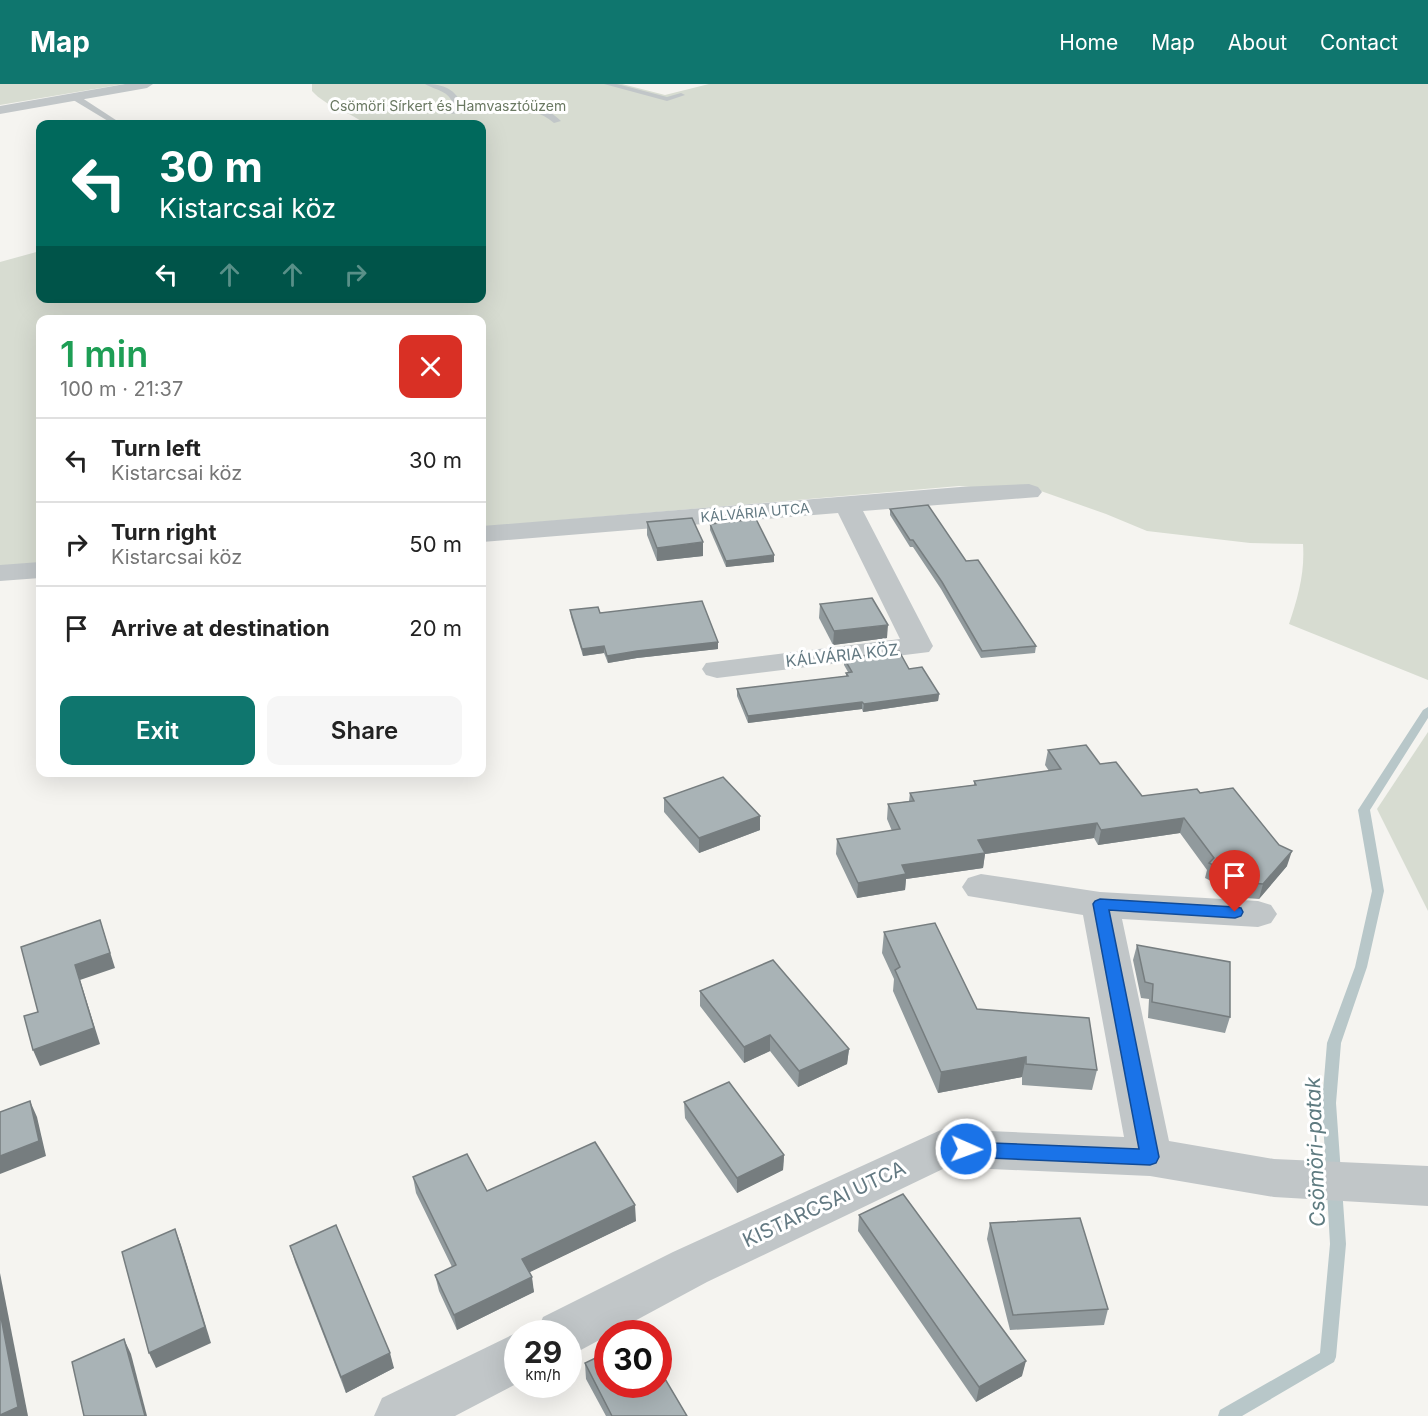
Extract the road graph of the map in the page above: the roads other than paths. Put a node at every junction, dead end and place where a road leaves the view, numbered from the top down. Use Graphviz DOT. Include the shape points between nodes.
graph roads {
  1 [pos="147,84"];
  2 [pos="429,84"];
  3 [pos="608,84"];
  4 [pos="681,95"];
  5 [pos="73,96"];
  6 [pos="0,110"];
  7 [pos="112,120"];
  8 [pos="556,121"];
  9 [pos="1029,492"];
  10 [pos="847,504"];
  11 [pos="486,534"];
  12 [pos="36,570"];
  13 [pos="0,573"];
  14 [pos="717,669"];
  15 [pos="981,887"];
  16 [pos="1100,904"];
  17 [pos="1258,914"];
  18 [pos="1150,1157"];
  19 [pos="1428,1186"];
  20 [pos="582,1323"];
  21 [pos="504,1363"];
  22 [pos="401,1416"];
  1 -- 5 [label="street"];
  2 -- 8 [label="lane" via="451,91 461,108 523,108 550,114"];
  3 -- 4 [label="lane" via="667,99"];
  5 -- 6 [label="street"];
  5 -- 7 [label="lane"];
  9 -- 10 [label="street, KÁLVÁRIA UTCA"];
  10 -- 11 [label="street, KÁLVÁRIA UTCA"];
  10 -- 14 [label="street, KÁLVÁRIA KÖZ" via="918,646"];
  12 -- 13 [label="street"];
  15 -- 16 [label="street"];
  16 -- 17 [label="street"];
  16 -- 18 [label="street"];
  18 -- 19 [label="street, KISTARCSAI UTCA" via="1274,1178"];
  18 -- 20 [label="street, KISTARCSAI UTCA" via="943,1148 690,1267"];
  21 -- 22 [label="street"];
}
